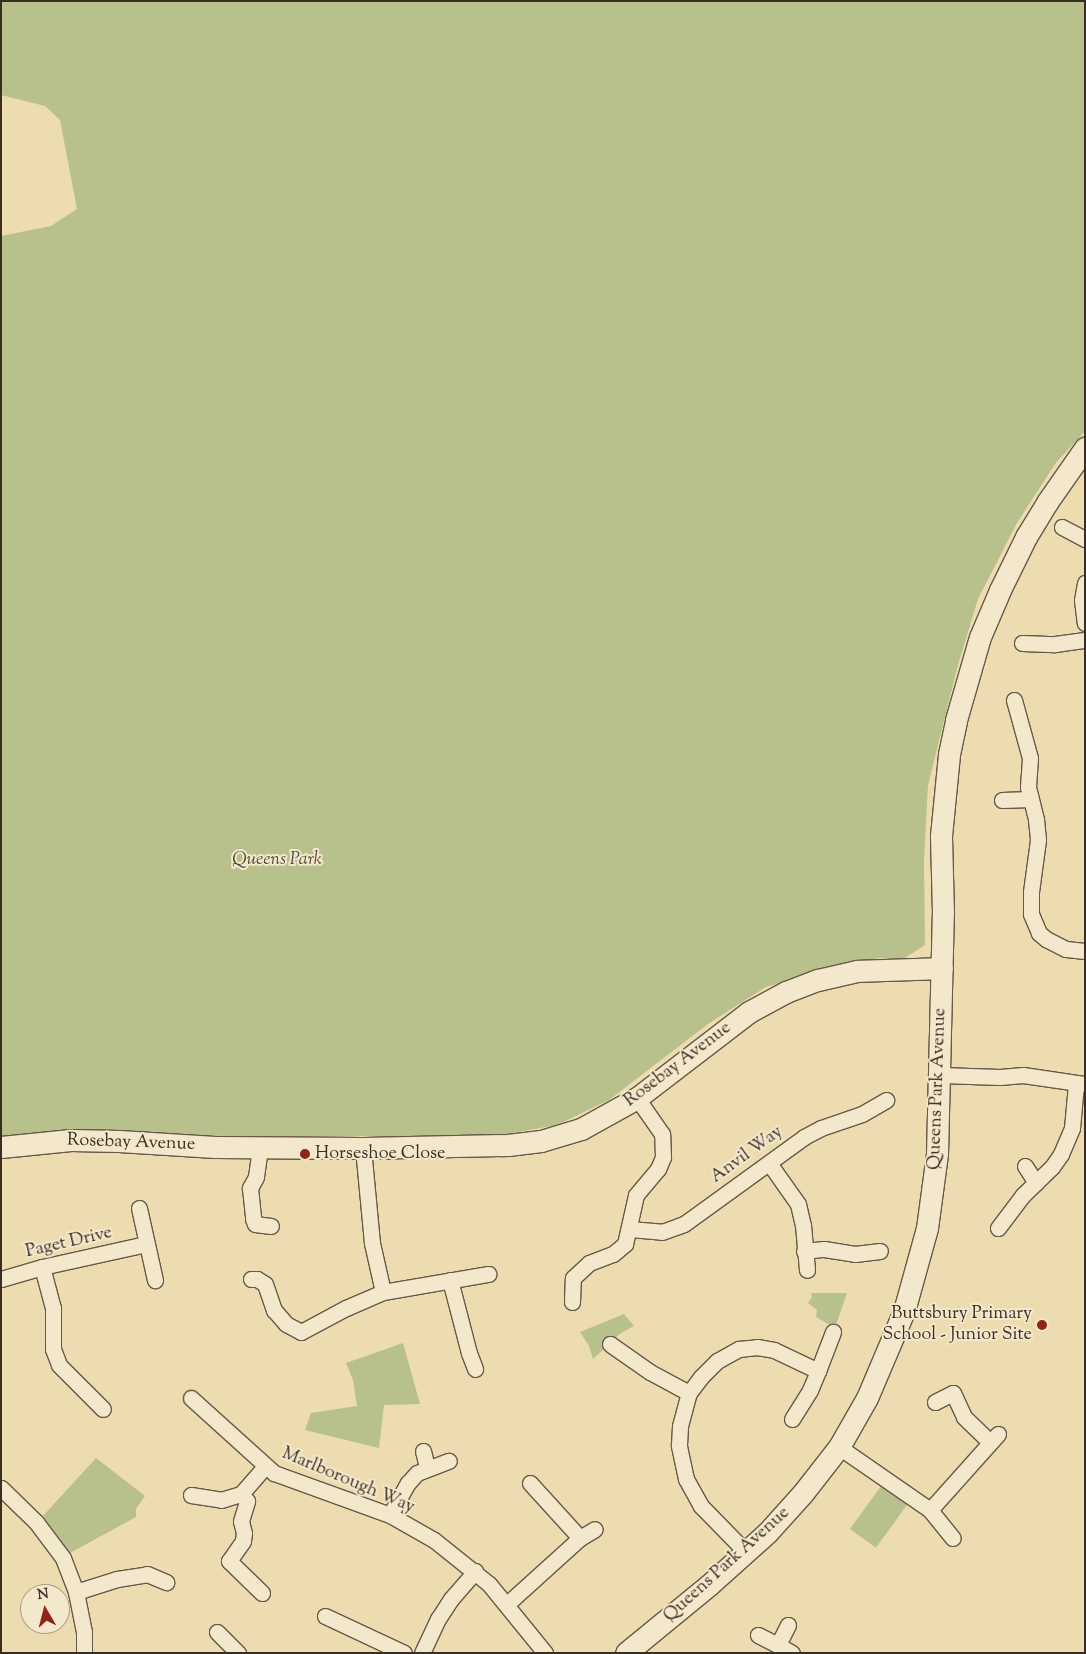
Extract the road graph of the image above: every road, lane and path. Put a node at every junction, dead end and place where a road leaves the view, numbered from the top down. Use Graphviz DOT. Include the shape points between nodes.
graph roads {
  1 [pos="1085,448"];
  2 [pos="1062,527"];
  3 [pos="1085,539"];
  4 [pos="1085,583"];
  5 [pos="1085,623"];
  6 [pos="1085,640"];
  7 [pos="1022,643"];
  8 [pos="1014,700"];
  9 [pos="1031,799"];
  10 [pos="1002,800"];
  11 [pos="1085,951"];
  12 [pos="942,968"];
  13 [pos="940,1074"];
  14 [pos="1080,1084"];
  15 [pos="637,1098"];
  16 [pos="886,1100"];
  17 [pos="1,1147"];
  18 [pos="260,1148"];
  19 [pos="363,1148"];
  20 [pos="769,1163"];
  21 [pos="1025,1166"];
  22 [pos="1036,1183"];
  23 [pos="139,1208"];
  24 [pos="271,1226"];
  25 [pos="998,1228"];
  26 [pos="630,1229"];
  27 [pos="146,1244"];
  28 [pos="804,1251"];
  29 [pos="880,1251"];
  30 [pos="42,1267"];
  31 [pos="807,1270"];
  32 [pos="488,1274"];
  33 [pos="1,1279"];
  34 [pos="251,1279"];
  35 [pos="154,1280"];
  36 [pos="450,1280"];
  37 [pos="383,1292"];
  38 [pos="572,1302"];
  39 [pos="833,1332"];
  40 [pos="610,1344"];
  41 [pos="475,1369"];
  42 [pos="818,1371"];
  43 [pos="689,1394"];
  44 [pos="191,1398"];
  45 [pos="935,1402"];
  46 [pos="103,1410"];
  47 [pos="792,1419"];
  48 [pos="839,1447"];
  49 [pos="423,1451"];
  50 [pos="448,1462"];
  51 [pos="266,1466"];
  52 [pos="427,1467"];
  53 [pos="530,1483"];
  54 [pos="1,1488"];
  55 [pos="241,1494"];
  56 [pos="191,1495"];
  57 [pos="930,1510"];
  58 [pos="390,1515"];
  59 [pos="595,1529"];
  60 [pos="580,1538"];
  61 [pos="953,1538"];
  62 [pos="746,1552"];
  63 [pos="475,1572"];
  64 [pos="166,1582"];
  65 [pos="76,1592"];
  66 [pos="262,1594"];
  67 [pos="507,1604"];
  68 [pos="325,1616"];
  69 [pos="788,1625"];
  70 [pos="217,1632"];
  71 [pos="758,1635"];
  72 [pos="778,1644"];
  73 [pos="84,1653"];
  74 [pos="238,1653"];
  75 [pos="404,1653"];
  76 [pos="422,1653"];
  77 [pos="545,1653"];
  78 [pos="626,1653"];
  79 [pos="792,1653"];
  1 -- 12 [label="street, Queens Park Avenue" via="1026,537 985,623 964,687 949,754 941,836"];
  2 -- 3 [label="street"];
  4 -- 5 [label="street" via="1082,600"];
  6 -- 7 [label="street" via="1055,644"];
  8 -- 9 [label="street" via="1030,758 1028,787"];
  9 -- 10 [label="street"];
  9 -- 11 [label="street" via="1038,840 1030,914 1039,933 1046,939 1066,948"];
  12 -- 13 [label="street, Queens Park Avenue"];
  12 -- 15 [label="street, Rosebay Avenue" via="857,971 786,992 749,1012"];
  13 -- 14 [label="street" via="1023,1075"];
  13 -- 48 [label="street, Queens Park Avenue" via="933,1189 914,1282 879,1373"];
  14 -- 22 [label="street" via="1072,1128 1052,1167"];
  15 -- 19 [label="street, Rosebay Avenue" via="581,1130 541,1141 508,1145"];
  15 -- 26 [label="street" via="662,1134 663,1157 658,1169 636,1195"];
  16 -- 20 [label="street, Anvil Way" via="862,1114 804,1137"];
  17 -- 18 [label="street, Rosebay Avenue" via="71,1140"];
  18 -- 19 [label="street, Rosebay Avenue"];
  18 -- 24 [label="street" via="256,1177 250,1188 253,1219 255,1224"];
  19 -- 37 [label="street" via="371,1234"];
  20 -- 26 [label="street, Anvil Way" via="672,1229 662,1232"];
  20 -- 28 [label="street" via="798,1204"];
  21 -- 22 [label="street"];
  22 -- 25 [label="street"];
  23 -- 27 [label="street"];
  26 -- 38 [label="street" via="625,1244 613,1254 589,1264 573,1278"];
  27 -- 30 [label="street, Paget Drive"];
  27 -- 35 [label="street"];
  28 -- 29 [label="street" via="824,1249 855,1254"];
  28 -- 31 [label="street"];
  30 -- 33 [label="street, Paget Drive"];
  30 -- 46 [label="street" via="53,1308 53,1349 59,1364"];
  32 -- 36 [label="street"];
  34 -- 37 [label="street" via="265,1284 274,1310 286,1324 301,1332"];
  36 -- 37 [label="street"];
  36 -- 41 [label="street"];
  39 -- 42 [label="street"];
  40 -- 43 [label="street"];
  42 -- 43 [label="street" via="774,1350 757,1347 739,1349 717,1361"];
  42 -- 47 [label="street"];
  43 -- 62 [label="street" via="680,1426 679,1445 686,1479 701,1506"];
  44 -- 51 [label="street, Marlborough Way"];
  45 -- 57 [label="street" via="953,1393 964,1417 994,1438"];
  48 -- 57 [label="street"];
  48 -- 62 [label="street, Queens Park Avenue" via="784,1515"];
  49 -- 52 [label="street"];
  50 -- 52 [label="street"];
  51 -- 55 [label="street, Marlborough Way"];
  51 -- 58 [label="street, Marlborough Way" via="274,1473"];
  52 -- 58 [label="street" via="416,1472 408,1482"];
  53 -- 60 [label="street"];
  54 -- 65 [label="street" via="36,1522 63,1558"];
  55 -- 56 [label="street" via="221,1500"];
  55 -- 66 [label="street" via="247,1501 241,1521 243,1541 229,1560"];
  57 -- 61 [label="street"];
  58 -- 63 [label="street, Marlborough Way" via="434,1540"];
  59 -- 60 [label="street"];
  60 -- 67 [label="street"];
  62 -- 78 [label="street, Queens Park Avenue"];
  63 -- 67 [label="street, Marlborough Way"];
  63 -- 76 [label="street" via="442,1612"];
  64 -- 65 [label="street" via="147,1574 117,1579"];
  65 -- 73 [label="street" via="84,1632"];
  67 -- 77 [label="street, Marlborough Way"];
  68 -- 75 [label="street"];
  69 -- 72 [label="street"];
  70 -- 74 [label="street"];
  71 -- 72 [label="street"];
  72 -- 79 [label="street"];
}
